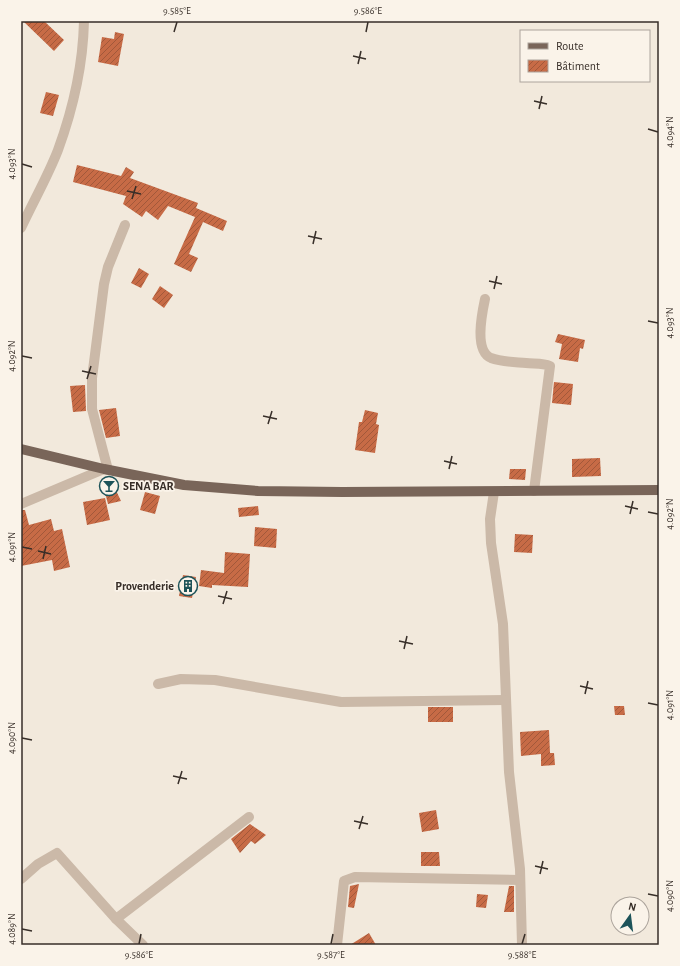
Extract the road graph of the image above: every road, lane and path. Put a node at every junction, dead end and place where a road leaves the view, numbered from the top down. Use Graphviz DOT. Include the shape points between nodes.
graph roads {
  1 [pos="84,21"];
  2 [pos="22,224"];
  3 [pos="125,225"];
  4 [pos="485,299"];
  5 [pos="21,449"];
  6 [pos="106,470"];
  7 [pos="659,490"];
  8 [pos="534,491"];
  9 [pos="494,492"];
  10 [pos="21,504"];
  11 [pos="158,684"];
  12 [pos="505,700"];
  13 [pos="249,817"];
  14 [pos="21,879"];
  15 [pos="520,880"];
  16 [pos="116,919"];
  17 [pos="143,945"];
  18 [pos="337,945"];
  19 [pos="522,945"];
  1 -- 2 [label="street" via="83,51 74,96 58,150"];
  3 -- 6 [label="street" via="104,284 92,378 92,409"];
  4 -- 8 [label="street" via="481,336 485,353 490,358 550,366"];
  5 -- 6 [label="main road"];
  6 -- 9 [label="main road" via="184,485 258,491"];
  6 -- 10 [label="street"];
  7 -- 8 [label="main road"];
  8 -- 9 [label="main road"];
  9 -- 12 [label="street" via="490,543 503,624"];
  11 -- 12 [label="street" via="181,679 215,680 341,702"];
  12 -- 15 [label="street"];
  13 -- 16 [label="street"];
  14 -- 16 [label="street" via="38,864 57,853"];
  15 -- 18 [label="street" via="355,877 344,881"];
  15 -- 19 [label="street"];
  16 -- 17 [label="street"];
}
